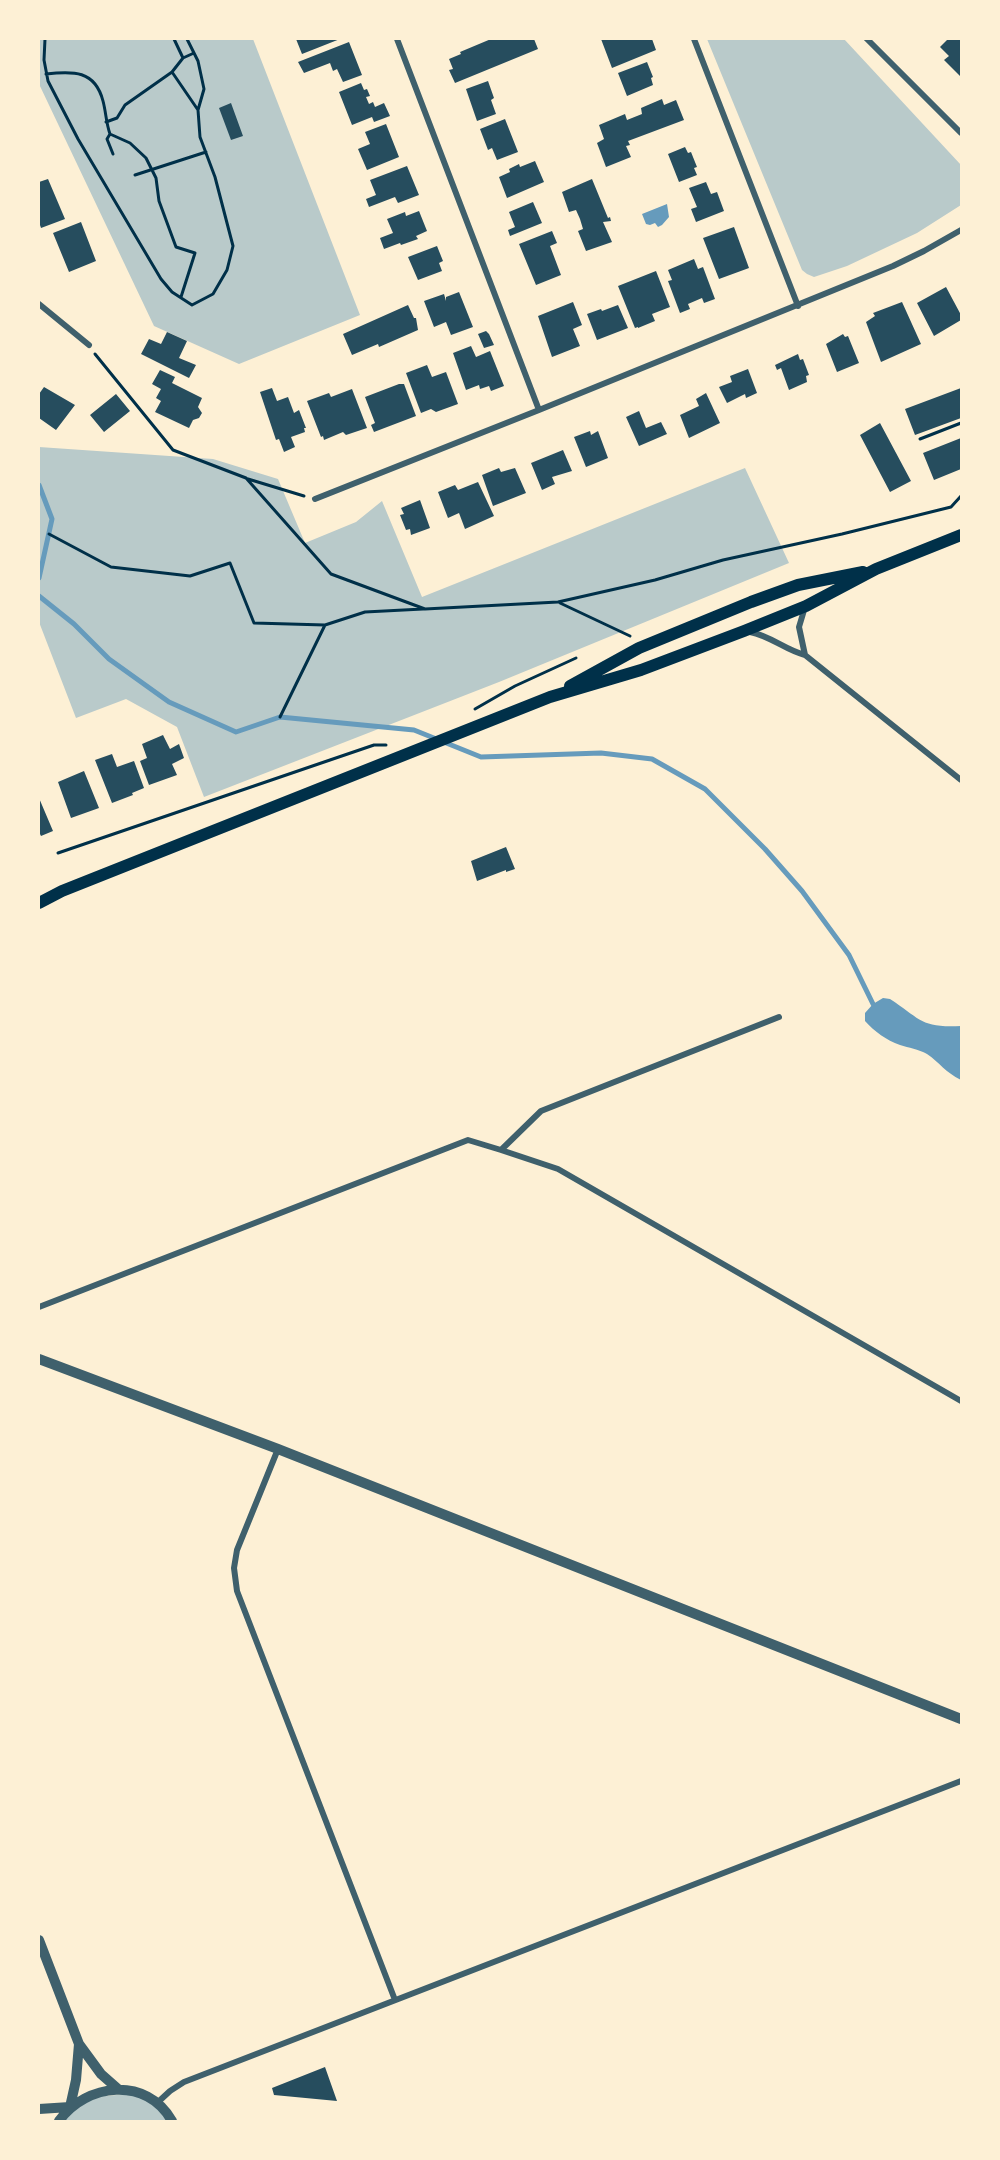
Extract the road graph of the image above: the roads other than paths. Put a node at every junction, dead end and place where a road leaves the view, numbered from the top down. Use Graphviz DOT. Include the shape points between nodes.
graph roads {
  1 [pos="397,39"];
  2 [pos="694,39"];
  3 [pos="867,39"];
  4 [pos="961,133"];
  5 [pos="961,230"];
  6 [pos="39,304"];
  7 [pos="798,306"];
  8 [pos="88,345"];
  9 [pos="539,410"];
  10 [pos="315,499"];
  11 [pos="961,535"];
  12 [pos="876,569"];
  13 [pos="806,606"];
  14 [pos="744,631"];
  15 [pos="805,656"];
  16 [pos="550,697"];
  17 [pos="961,780"];
  18 [pos="42,899"];
  19 [pos="779,1017"];
  20 [pos="501,1150"];
  21 [pos="39,1307"];
  22 [pos="39,1359"];
  23 [pos="961,1401"];
  24 [pos="278,1449"];
  25 [pos="961,1719"];
  26 [pos="961,1781"];
  27 [pos="39,1940"];
  28 [pos="395,2000"];
  29 [pos="79,2044"];
  30 [pos="118,2089"];
  31 [pos="157,2103"];
  32 [pos="70,2107"];
  33 [pos="39,2109"];
  34 [pos="59,2121"];
  35 [pos="172,2121"];
  1 -- 9 [label="street"];
  2 -- 7 [label="street"];
  3 -- 4 [label="street"];
  5 -- 7 [label="street" via="893,266"];
  6 -- 8 [label="street"];
  7 -- 9 [label="street"];
  9 -- 10 [label="street"];
  11 -- 12 [label="main road"];
  12 -- 13 [label="main road"];
  12 -- 16 [label="main road" via="798,585 751,602 639,648"];
  13 -- 14 [label="main road"];
  13 -- 15 [label="street" via="799,627"];
  14 -- 15 [label="street" via="766,636"];
  14 -- 16 [label="main road" via="641,670"];
  15 -- 17 [label="street"];
  16 -- 18 [label="main road"];
  19 -- 20 [label="street" via="541,1111"];
  20 -- 21 [label="street" via="468,1140"];
  20 -- 23 [label="street" via="558,1169"];
  22 -- 24 [label="street"];
  24 -- 25 [label="street"];
  24 -- 28 [label="street" via="237,1550 237,1591"];
  26 -- 28 [label="street"];
  27 -- 29 [label="street"];
  28 -- 31 [label="street" via="184,2082"];
  29 -- 30 [label="street" via="101,2074"];
  29 -- 32 [label="street"];
  30 -- 31 [label="street" via="139,2093"];
  30 -- 32 [label="street" via="97,2092"];
  31 -- 35 [label="street"];
  32 -- 33 [label="street"];
  32 -- 34 [label="street"];
}
